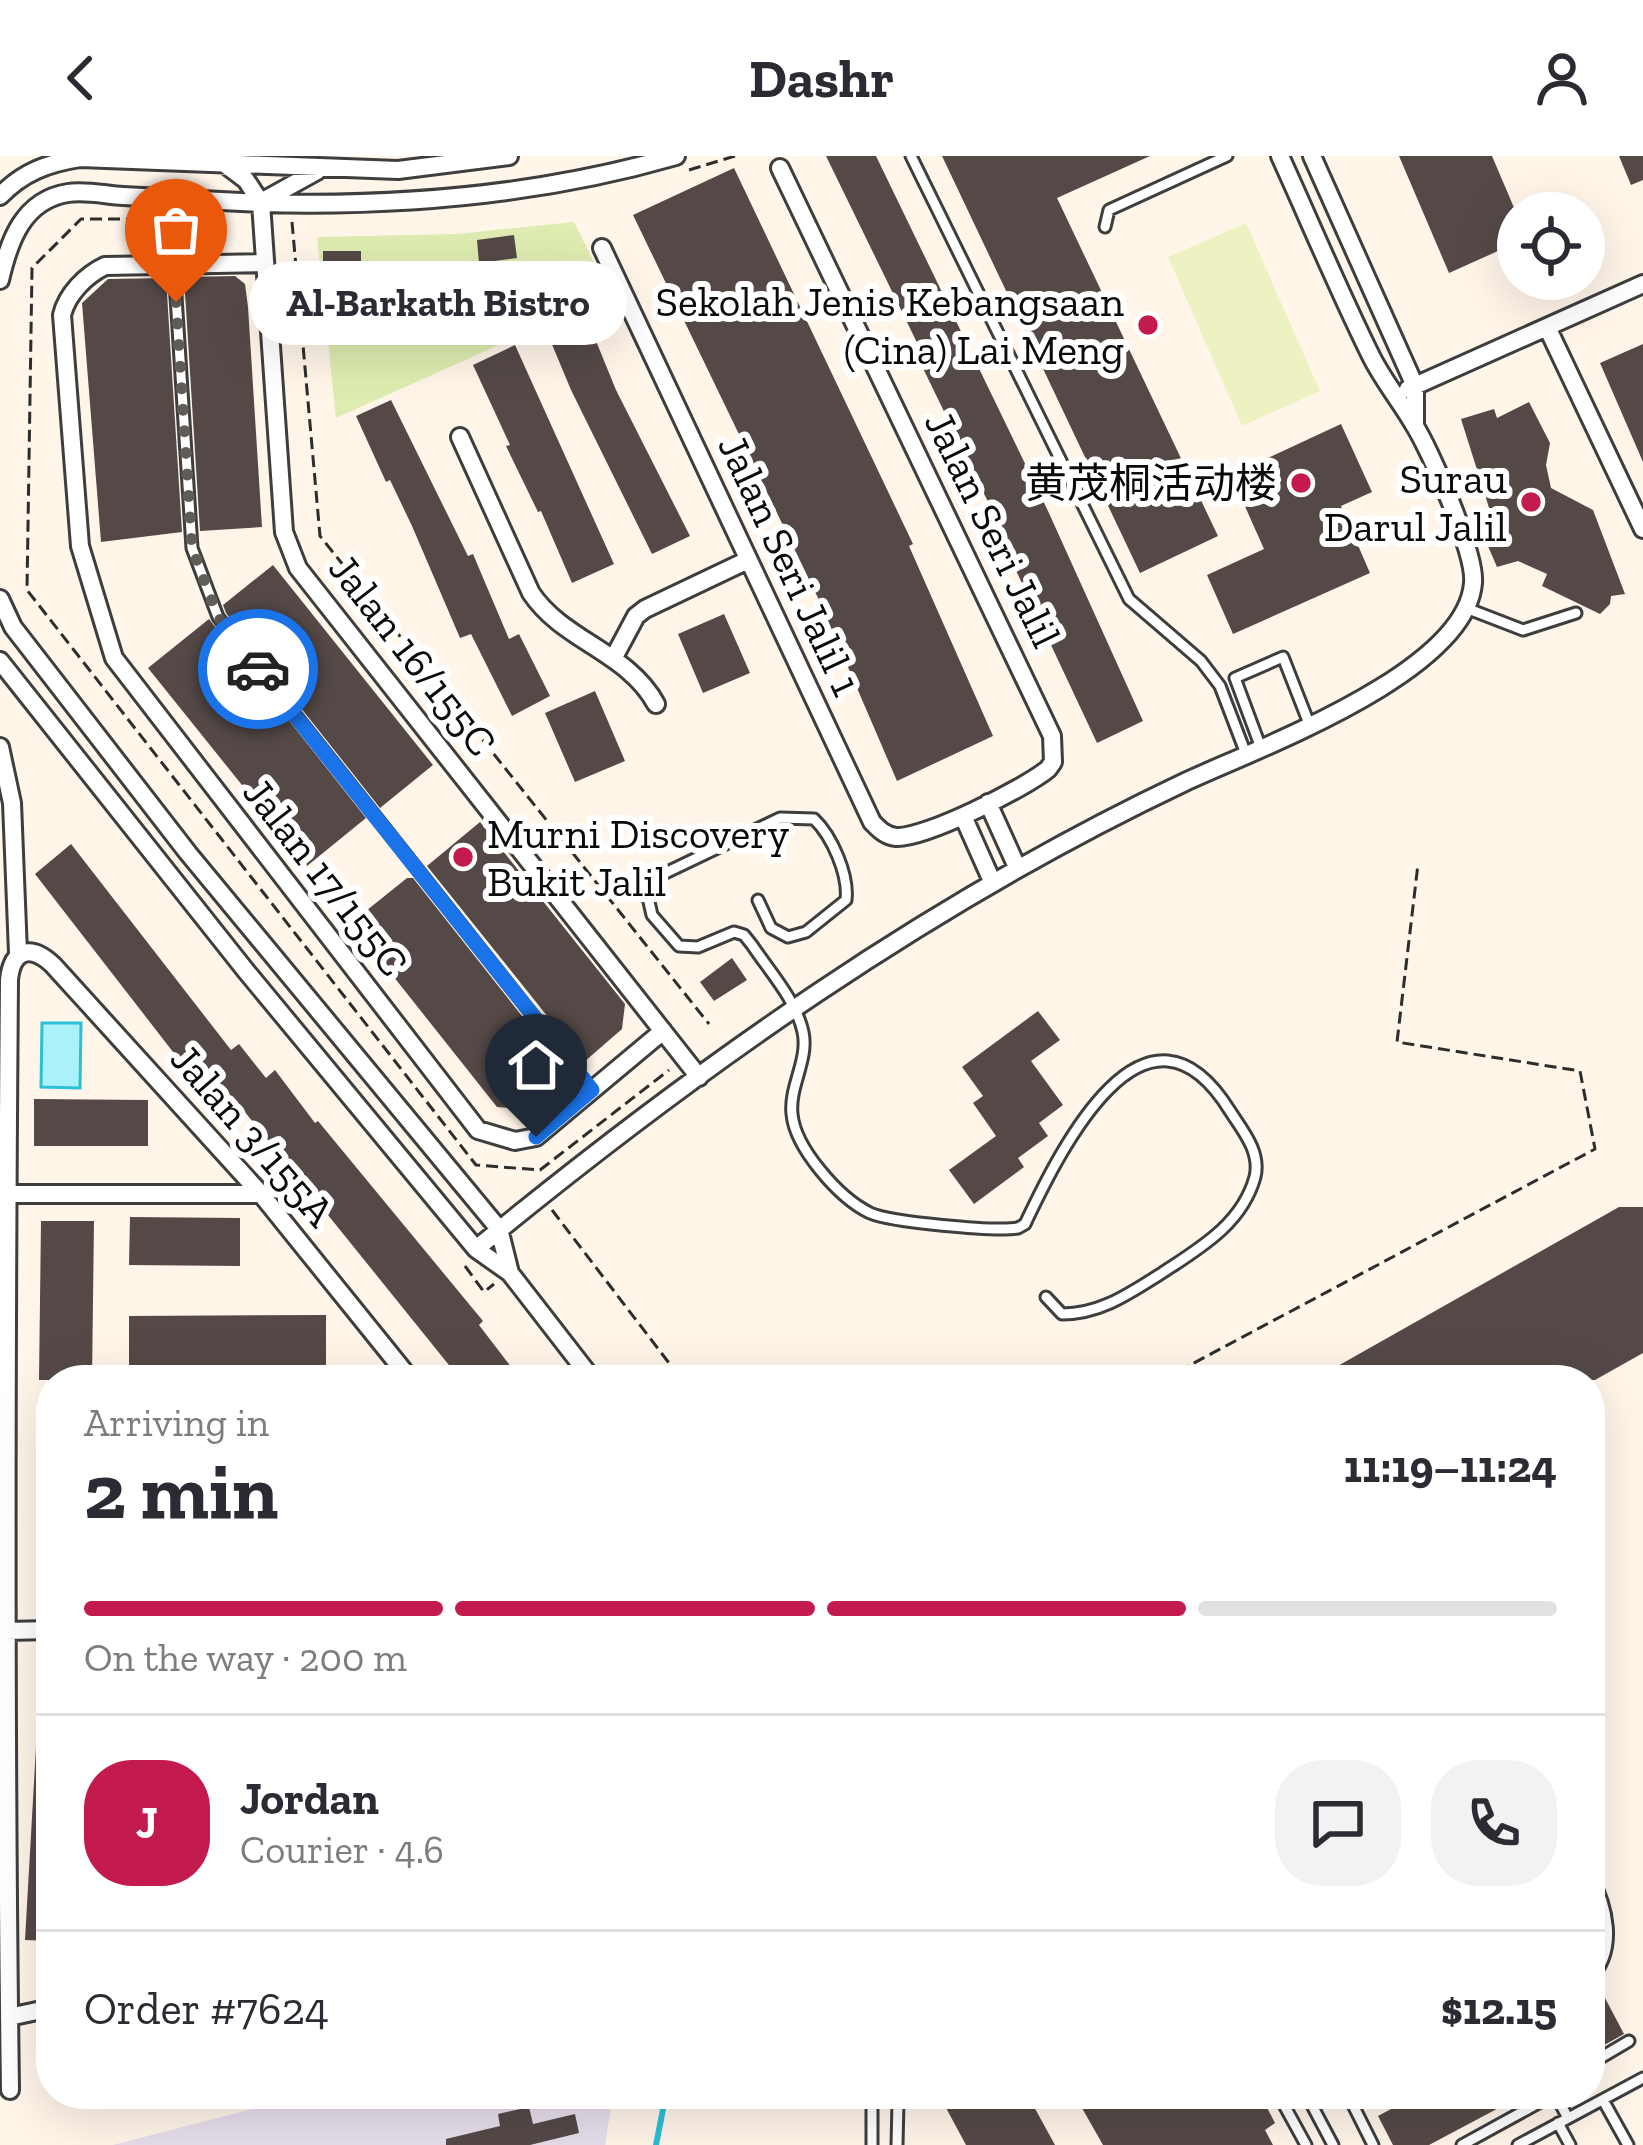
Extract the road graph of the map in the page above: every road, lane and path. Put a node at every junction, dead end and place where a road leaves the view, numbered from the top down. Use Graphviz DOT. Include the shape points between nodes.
graph roads {
  1 [pos="509,156"];
  2 [pos="676,156"];
  3 [pos="910,156"];
  4 [pos="1227,156"];
  5 [pos="1280,156"];
  6 [pos="1312,156"];
  7 [pos="226,165"];
  8 [pos="323,168"];
  9 [pos="780,168"];
  10 [pos="0,196"];
  11 [pos="261,203"];
  12 [pos="171,219"];
  13 [pos="292,220"];
  14 [pos="1105,227"];
  15 [pos="602,248"];
  16 [pos="264,262"];
  17 [pos="174,265"];
  18 [pos="0,280"];
  19 [pos="1643,284"];
  20 [pos="1546,327"];
  21 [pos="1415,386"];
  22 [pos="1393,396"];
  23 [pos="1414,425"];
  24 [pos="460,437"];
  25 [pos="1643,529"];
  26 [pos="748,560"];
  27 [pos="0,599"];
  28 [pos="1466,608"];
  29 [pos="1576,613"];
  30 [pos="613,659"];
  31 [pos="0,661"];
  32 [pos="656,704"];
  33 [pos="1310,726"];
  34 [pos="0,747"];
  35 [pos="1253,751"];
  36 [pos="988,803"];
  37 [pos="963,816"];
  38 [pos="1418,864"];
  39 [pos="1017,867"];
  40 [pos="992,881"];
  41 [pos="758,900"];
  42 [pos="23,952"];
  43 [pos="796,1009"];
  44 [pos="709,1024"];
  45 [pos="663,1031"];
  46 [pos="685,1058"];
  47 [pos="699,1077"];
  48 [pos="592,1090"];
  49 [pos="8,1193"];
  50 [pos="261,1194"];
  51 [pos="542,1197"];
  52 [pos="500,1229"];
  53 [pos="476,1249"];
  54 [pos="510,1273"];
  55 [pos="1046,1297"];
  56 [pos="399,1365"];
  57 [pos="581,1365"];
  58 [pos="671,1365"];
  59 [pos="1190,1365"];
  60 [pos="4,1493"];
  61 [pos="3,1525"];
  62 [pos="36,1630"];
  63 [pos="6,1631"];
  64 [pos="1605,1901"];
  65 [pos="1605,1943"];
  66 [pos="36,2011"];
  67 [pos="9,2017"];
  68 [pos="1629,2042"];
  69 [pos="1605,2056"];
  70 [pos="1643,2078"];
  71 [pos="10,2090"];
  72 [pos="1605,2098"];
  73 [pos="1605,2103"];
  74 [pos="872,2109"];
  75 [pos="898,2109"];
  76 [pos="1286,2109"];
  77 [pos="1314,2109"];
  78 [pos="1354,2109"];
  79 [pos="1528,2109"];
  80 [pos="1559,2109"];
  81 [pos="1585,2109"];
  82 [pos="1563,2121"];
  83 [pos="872,2145"];
  84 [pos="897,2145"];
  85 [pos="1306,2145"];
  86 [pos="1334,2145"];
  87 [pos="1373,2145"];
  88 [pos="1462,2145"];
  89 [pos="1518,2145"];
  90 [pos="1570,2145"];
  91 [pos="1628,2145"];
  1 -- 8 [label="street" via="398,170"];
  2 -- 11 [label="street" via="622,172 401,204"];
  3 -- 35 [label="lane" via="1129,599 1201,661"];
  4 -- 14 [label="lane" via="1109,210"];
  5 -- 22 [label="street"];
  6 -- 21 [label="street"];
  7 -- 8 [label="street"];
  7 -- 10 [label="street" via="80,158 23,175"];
  7 -- 11 [label="street"];
  8 -- 11 [label="street"];
  9 -- 36 [label="street, Jalan Seri Jalil" via="1052,736 1048,769"];
  11 -- 16 [label="street, Jalan 16/155C"];
  11 -- 18 [label="street" via="68,193 18,226"];
  12 -- 46 [label="path" via="81,218 32,268 27,590 476,1166 540,1170"];
  13 -- 44 [label="path" via="320,536"];
  15 -- 26 [label="street, Jalan Seri Jalil 1"];
  16 -- 17 [label="street, Jalan 17/155C"];
  16 -- 45 [label="street, Jalan 16/155C" via="284,532 298,568"];
  17 -- 48 [label="lane" via="192,548 218,617"];
  17 -- 48 [label="street, Jalan 17/155C" via="105,266 65,302 62,315 80,546 114,658 478,1130 515,1141 536,1137"];
  19 -- 20 [label="street"];
  20 -- 21 [label="street"];
  20 -- 25 [label="street"];
  21 -- 22 [label="street"];
  21 -- 23 [label="street"];
  22 -- 23 [label="street"];
  23 -- 28 [label="street" via="1468,548 1473,588"];
  24 -- 30 [label="street" via="531,593"];
  26 -- 30 [label="street" via="645,609"];
  26 -- 37 [label="street, Jalan Seri Jalil 1" via="872,822 899,838"];
  27 -- 52 [label="street" via="13,627 175,835"];
  28 -- 29 [label="lane" via="1523,630"];
  28 -- 33 [label="street" via="1417,664"];
  30 -- 32 [label="street" via="639,676"];
  31 -- 53 [label="street"];
  33 -- 35 [label="street"];
  33 -- 35 [label="lane" via="1282,657 1235,678"];
  34 -- 42 [label="street"];
  35 -- 39 [label="street"];
  36 -- 37 [label="street, Jalan Seri Jalil"];
  36 -- 39 [label="street"];
  37 -- 40 [label="street"];
  38 -- 59 [label="path" via="1396,1042 1580,1072 1595,1149"];
  39 -- 40 [label="street"];
  40 -- 43 [label="street"];
  41 -- 43 [label="lane" via="771,928 788,938 846,900 846,880 814,819 780,818 659,876 647,893 652,915 679,946 744,935"];
  42 -- 49 [label="street" via="9,980"];
  42 -- 50 [label="street, Jalan 3/155A" via="53,965"];
  43 -- 47 [label="street"];
  43 -- 55 [label="lane" via="805,1045 792,1120 802,1149 876,1216 1018,1228 1079,1123 1123,1073 1165,1062 1200,1072 1258,1162 1233,1219 1119,1300 1062,1314"];
  45 -- 46 [label="street, Jalan 16/155C"];
  45 -- 48 [label="street, Jalan 17/155C"];
  46 -- 47 [label="street, Jalan 16/155C"];
  47 -- 51 [label="street"];
  49 -- 50 [label="street"];
  49 -- 60 [label="street"];
  50 -- 56 [label="street, Jalan 3/155A"];
  51 -- 52 [label="street"];
  51 -- 58 [label="path"];
  52 -- 53 [label="street"];
  52 -- 54 [label="street"];
  53 -- 54 [label="street"];
  54 -- 57 [label="street"];
  60 -- 61 [label="street"];
  61 -- 63 [label="street"];
  62 -- 63 [label="street"];
  63 -- 67 [label="street"];
  64 -- 65 [label="lane"];
  66 -- 67 [label="street"];
  67 -- 71 [label="street"];
  68 -- 69 [label="lane"];
  70 -- 72 [label="lane"];
  73 -- 91 [label="lane"];
  74 -- 83 [label="lane"];
  75 -- 84 [label="lane"];
  76 -- 85 [label="lane"];
  77 -- 86 [label="lane"];
  78 -- 87 [label="lane"];
  79 -- 88 [label="lane"];
  80 -- 82 [label="lane"];
  81 -- 82 [label="lane"];
  82 -- 89 [label="lane"];
  82 -- 90 [label="lane"];
}
